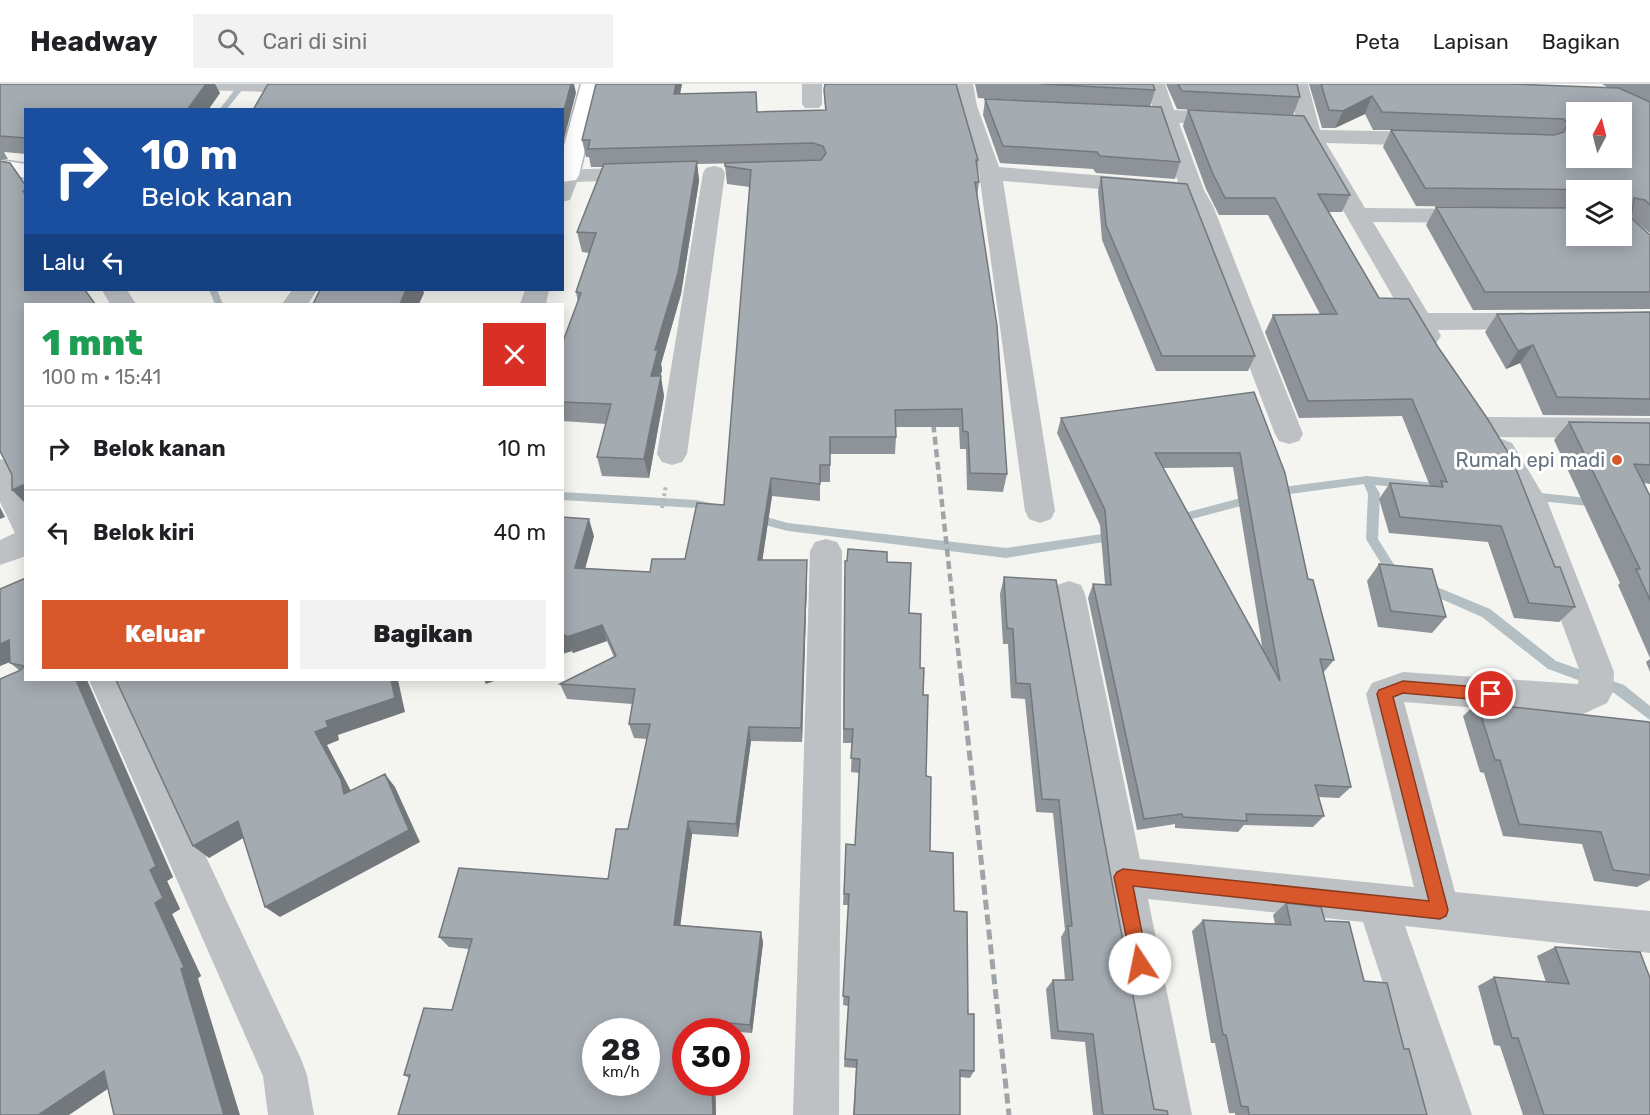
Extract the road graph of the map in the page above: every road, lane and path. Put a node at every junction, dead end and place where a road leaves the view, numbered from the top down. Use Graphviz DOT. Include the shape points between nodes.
graph roads {
  1 [pos="963,84"];
  2 [pos="1155,84"];
  3 [pos="1298,84"];
  4 [pos="591,85"];
  5 [pos="569,86"];
  6 [pos="328,87"];
  7 [pos="209,88"];
  8 [pos="967,106"];
  9 [pos="990,108"];
  10 [pos="1097,112"];
  11 [pos="1168,116"];
  12 [pos="1249,120"];
  13 [pos="1300,127"];
  14 [pos="1453,139"];
  15 [pos="0,167"];
  16 [pos="24,171"];
  17 [pos="990,173"];
  18 [pos="564,182"];
  19 [pos="1192,190"];
  20 [pos="1358,215"];
  21 [pos="1500,216"];
  22 [pos="1557,320"];
  23 [pos="1418,322"];
  24 [pos="1444,360"];
  25 [pos="1650,428"];
  26 [pos="1289,434"];
  27 [pos="672,454"];
  28 [pos="0,470"];
  29 [pos="1040,511"];
  30 [pos="24,521"];
  31 [pos="24,543"];
  32 [pos="826,551"];
  33 [pos="0,553"];
  34 [pos="1069,594"];
  35 [pos="106,681"];
  36 [pos="1123,877"];
  37 [pos="1377,904"];
  38 [pos="1440,910"];
  39 [pos="1646,939"];
  40 [pos="291,1115"];
  41 [pos="816,1115"];
  42 [pos="1169,1115"];
  43 [pos="1449,1115"];
  1 -- 8 [label="street"];
  2 -- 11 [label="street"];
  3 -- 13 [label="street"];
  4 -- 5 [label="street"];
  4 -- 18 [label="street"];
  6 -- 7 [label="street"];
  8 -- 9 [label="street"];
  8 -- 17 [label="street"];
  10 -- 11 [label="street"];
  11 -- 12 [label="street"];
  11 -- 19 [label="street"];
  13 -- 14 [label="street"];
  13 -- 20 [label="street"];
  15 -- 16 [label="street"];
  17 -- 19 [label="street"];
  17 -- 29 [label="street"];
  18 -- 27 [label="street" via="703,173"];
  19 -- 26 [label="street"];
  20 -- 21 [label="street"];
  20 -- 23 [label="street"];
  22 -- 23 [label="street"];
  23 -- 24 [label="street"];
  25 -- 38 [label="street" via="1482,417 1526,492 1596,682 1579,701 1403,687 1384,694"];
  28 -- 30 [label="street"];
  31 -- 33 [label="street"];
  32 -- 41 [label="street"];
  34 -- 36 [label="street"];
  35 -- 40 [label="street" via="285,1075"];
  36 -- 37 [label="street"];
  36 -- 42 [label="street"];
  37 -- 38 [label="street"];
  37 -- 43 [label="street"];
  38 -- 39 [label="street"];
}
